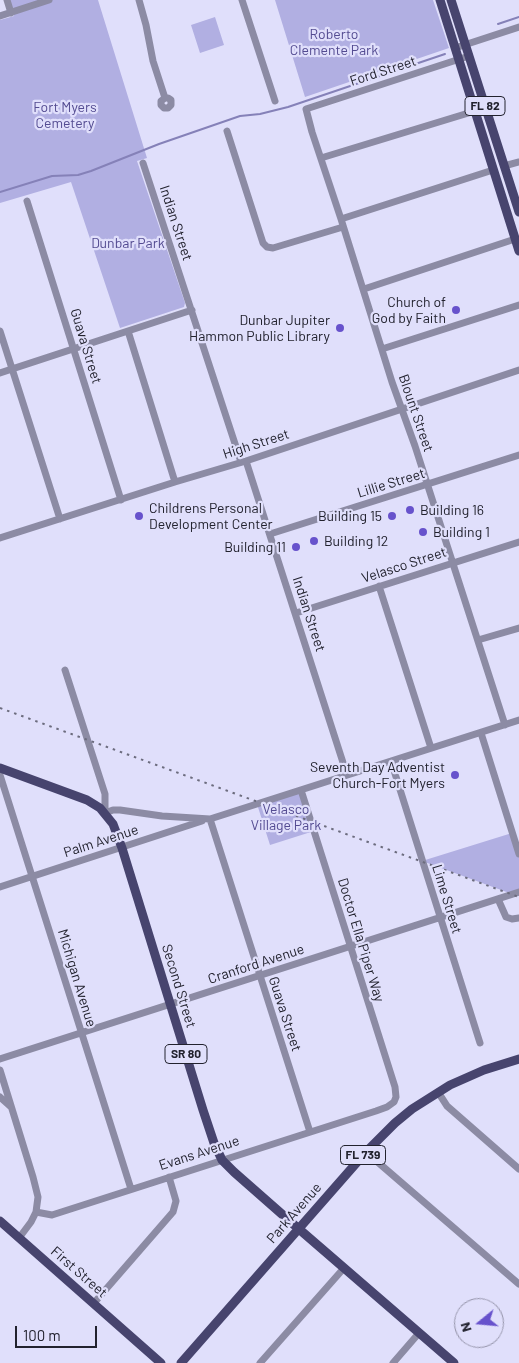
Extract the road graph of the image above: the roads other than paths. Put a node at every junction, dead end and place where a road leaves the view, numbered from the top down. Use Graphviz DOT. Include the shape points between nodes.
graph roads {
  1 [pos="7,0"];
  2 [pos="49,0"];
  3 [pos="139,0"];
  4 [pos="242,0"];
  5 [pos="440,0"];
  6 [pos="451,0"];
  7 [pos="11,13"];
  8 [pos="0,16"];
  9 [pos="519,27"];
  10 [pos="465,44"];
  11 [pos="455,48"];
  12 [pos="469,56"];
  13 [pos="459,59"];
  14 [pos="164,98"];
  15 [pos="275,101"];
  16 [pos="306,109"];
  17 [pos="475,111"];
  18 [pos="228,132"];
  19 [pos="321,158"];
  20 [pos="490,159"];
  21 [pos="519,162"];
  22 [pos="143,163"];
  23 [pos="504,166"];
  24 [pos="493,170"];
  25 [pos="27,201"];
  26 [pos="519,212"];
  27 [pos="341,218"];
  28 [pos="343,227"];
  29 [pos="517,240"];
  30 [pos="519,251"];
  31 [pos="364,289"];
  32 [pos="519,305"];
  33 [pos="192,310"];
  34 [pos="0,331"];
  35 [pos="128,331"];
  36 [pos="74,349"];
  37 [pos="382,349"];
  38 [pos="12,370"];
  39 [pos="519,370"];
  40 [pos="0,374"];
  41 [pos="402,409"];
  42 [pos="519,455"];
  43 [pos="243,461"];
  44 [pos="175,482"];
  45 [pos="427,484"];
  46 [pos="121,500"];
  47 [pos="60,519"];
  48 [pos="270,534"];
  49 [pos="0,538"];
  50 [pos="519,542"];
  51 [pos="452,563"];
  52 [pos="379,586"];
  53 [pos="296,613"];
  54 [pos="519,628"];
  55 [pos="478,640"];
  56 [pos="65,670"];
  57 [pos="519,720"];
  58 [pos="505,725"];
  59 [pos="481,733"];
  60 [pos="431,748"];
  61 [pos="391,761"];
  62 [pos="0,768"];
  63 [pos="0,775"];
  64 [pos="348,775"];
  65 [pos="301,790"];
  66 [pos="105,814"];
  67 [pos="210,819"];
  68 [pos="122,848"];
  69 [pos="519,854"];
  70 [pos="32,877"];
  71 [pos="0,887"];
  72 [pos="519,892"];
  73 [pos="498,899"];
  74 [pos="439,917"];
  75 [pos="519,918"];
  76 [pos="350,947"];
  77 [pos="259,976"];
  78 [pos="170,1005"];
  79 [pos="82,1033"];
  80 [pos="480,1044"];
  81 [pos="0,1059"];
  82 [pos="519,1059"];
  83 [pos="0,1070"];
  84 [pos="438,1092"];
  85 [pos="0,1097"];
  86 [pos="396,1097"];
  87 [pos="11,1107"];
  88 [pos="310,1132"];
  89 [pos="366,1152"];
  90 [pos="222,1160"];
  91 [pos="519,1168"];
  92 [pos="169,1177"];
  93 [pos="131,1189"];
  94 [pos="36,1212"];
  95 [pos="0,1221"];
  96 [pos="299,1229"];
  97 [pos="19,1238"];
  98 [pos="344,1268"];
  99 [pos="519,1284"];
  100 [pos="94,1303"];
  101 [pos="420,1333"];
  102 [pos="161,1363"];
  103 [pos="181,1363"];
  104 [pos="260,1363"];
  105 [pos="393,1363"];
  106 [pos="454,1363"];
  1 -- 7 [label="street"];
  2 -- 7 [label="street"];
  3 -- 14 [label="street"];
  4 -- 15 [label="street"];
  5 -- 11 [label="main road, FL 82"];
  6 -- 10 [label="main road, FL 82"];
  7 -- 8 [label="street"];
  9 -- 10 [label="street"];
  10 -- 11 [label="street"];
  10 -- 12 [label="main road, FL 82"];
  11 -- 13 [label="main road, FL 82"];
  12 -- 13 [label="street, Ford Street"];
  12 -- 23 [label="main road, FL 82"];
  13 -- 16 [label="street, Ford Street"];
  13 -- 17 [label="main road, FL 82"];
  16 -- 19 [label="street, Blount Street"];
  17 -- 19 [label="street"];
  17 -- 20 [label="main road, FL 82"];
  18 -- 28 [label="street" via="263,243 267,247"];
  19 -- 27 [label="street, Blount Street"];
  20 -- 23 [label="main road"];
  20 -- 24 [label="main road, FL 82"];
  21 -- 23 [label="street"];
  22 -- 33 [label="street, Indian Street"];
  23 -- 26 [label="main road, FL 82"];
  24 -- 27 [label="street"];
  24 -- 29 [label="main road, FL 82"];
  25 -- 36 [label="street, Guava Street"];
  27 -- 28 [label="street, Blount Street"];
  28 -- 31 [label="street, Blount Street"];
  29 -- 30 [label="main road, FL 82"];
  29 -- 31 [label="street"];
  31 -- 37 [label="street, Blount Street"];
  32 -- 37 [label="street"];
  33 -- 35 [label="street"];
  33 -- 43 [label="street, Indian Street"];
  34 -- 38 [label="street"];
  35 -- 36 [label="street"];
  35 -- 44 [label="street"];
  36 -- 38 [label="street"];
  36 -- 46 [label="street, Guava Street"];
  37 -- 41 [label="street, Blount Street"];
  38 -- 40 [label="street"];
  38 -- 47 [label="street"];
  39 -- 41 [label="street, High Street"];
  41 -- 43 [label="street, High Street"];
  41 -- 45 [label="street, Blount Street"];
  42 -- 45 [label="street, Lillie Street"];
  43 -- 44 [label="street, High Street"];
  43 -- 48 [label="street, Indian Street"];
  44 -- 46 [label="street, High Street"];
  45 -- 48 [label="street, Lillie Street"];
  45 -- 51 [label="street, Blount Street"];
  46 -- 47 [label="street, High Street"];
  47 -- 49 [label="street, High Street"];
  48 -- 53 [label="street, Indian Street"];
  50 -- 51 [label="street, Velasco Street"];
  51 -- 52 [label="street, Velasco Street"];
  51 -- 55 [label="street, Blount Street"];
  52 -- 53 [label="street, Velasco Street"];
  52 -- 60 [label="street"];
  53 -- 64 [label="street, Indian Street"];
  54 -- 55 [label="street"];
  55 -- 58 [label="street, Blount Street"];
  56 -- 66 [label="street, Second Street" via="105,794"];
  57 -- 58 [label="street, Palm Avenue"];
  58 -- 59 [label="street, Palm Avenue"];
  59 -- 60 [label="street, Palm Avenue"];
  59 -- 69 [label="street"];
  60 -- 61 [label="street, Palm Avenue"];
  61 -- 64 [label="street, Palm Avenue"];
  61 -- 74 [label="street, Lime Street"];
  62 -- 66 [label="main road, SR 80" via="88,800"];
  63 -- 70 [label="street, Michigan Avenue"];
  64 -- 65 [label="street, Palm Avenue"];
  65 -- 67 [label="street, Palm Avenue"];
  65 -- 76 [label="street, Doctor Ella Piper Way"];
  66 -- 67 [label="street" via="120,810"];
  66 -- 68 [label="main road, Second Street / SR 80"];
  67 -- 68 [label="street, Palm Avenue"];
  67 -- 77 [label="street, Guava Street"];
  68 -- 70 [label="street, Palm Avenue"];
  68 -- 78 [label="main road, Second Street / SR 80"];
  70 -- 71 [label="street, Palm Avenue"];
  70 -- 79 [label="street, Michigan Avenue"];
  72 -- 73 [label="street, Cranford Avenue"];
  73 -- 74 [label="street, Cranford Avenue"];
  73 -- 75 [label="street" via="506,917"];
  74 -- 76 [label="street, Cranford Avenue"];
  74 -- 80 [label="street, Lime Street"];
  76 -- 77 [label="street, Cranford Avenue"];
  76 -- 86 [label="street, Doctor Ella Piper Way"];
  77 -- 78 [label="street, Cranford Avenue"];
  77 -- 88 [label="street, Guava Street"];
  78 -- 79 [label="street, Cranford Avenue"];
  78 -- 90 [label="main road, Second Street / SR 80"];
  79 -- 81 [label="street, Cranford Avenue"];
  79 -- 93 [label="street, Michigan Avenue"];
  82 -- 84 [label="main road, FL 739" via="463,1078"];
  83 -- 87 [label="street"];
  84 -- 89 [label="main road, Park Avenue / FL 739" via="395,1123"];
  84 -- 91 [label="street" via="447,1106"];
  85 -- 87 [label="street"];
  86 -- 88 [label="street, Evans Avenue" via="387,1107"];
  87 -- 94 [label="street" via="38,1197"];
  88 -- 90 [label="street, Evans Avenue"];
  89 -- 96 [label="main road, Park Avenue / FL 739"];
  89 -- 99 [label="street"];
  90 -- 92 [label="street, Evans Avenue"];
  90 -- 96 [label="main road, Second Street / SR 80"];
  92 -- 93 [label="street, Evans Avenue"];
  92 -- 100 [label="street" via="176,1201 173,1212"];
  93 -- 94 [label="street, Evans Avenue" via="52,1215"];
  94 -- 97 [label="street"];
  95 -- 97 [label="main road, First Street"];
  96 -- 98 [label="main road, Second Street / SR 80"];
  96 -- 103 [label="main road, Park Avenue"];
  97 -- 100 [label="main road, First Street"];
  98 -- 101 [label="main road, Second Street / SR 80"];
  98 -- 104 [label="street"];
  100 -- 102 [label="main road, First Street"];
  101 -- 105 [label="street"];
  101 -- 106 [label="main road, Second Street / SR 80"];
}
